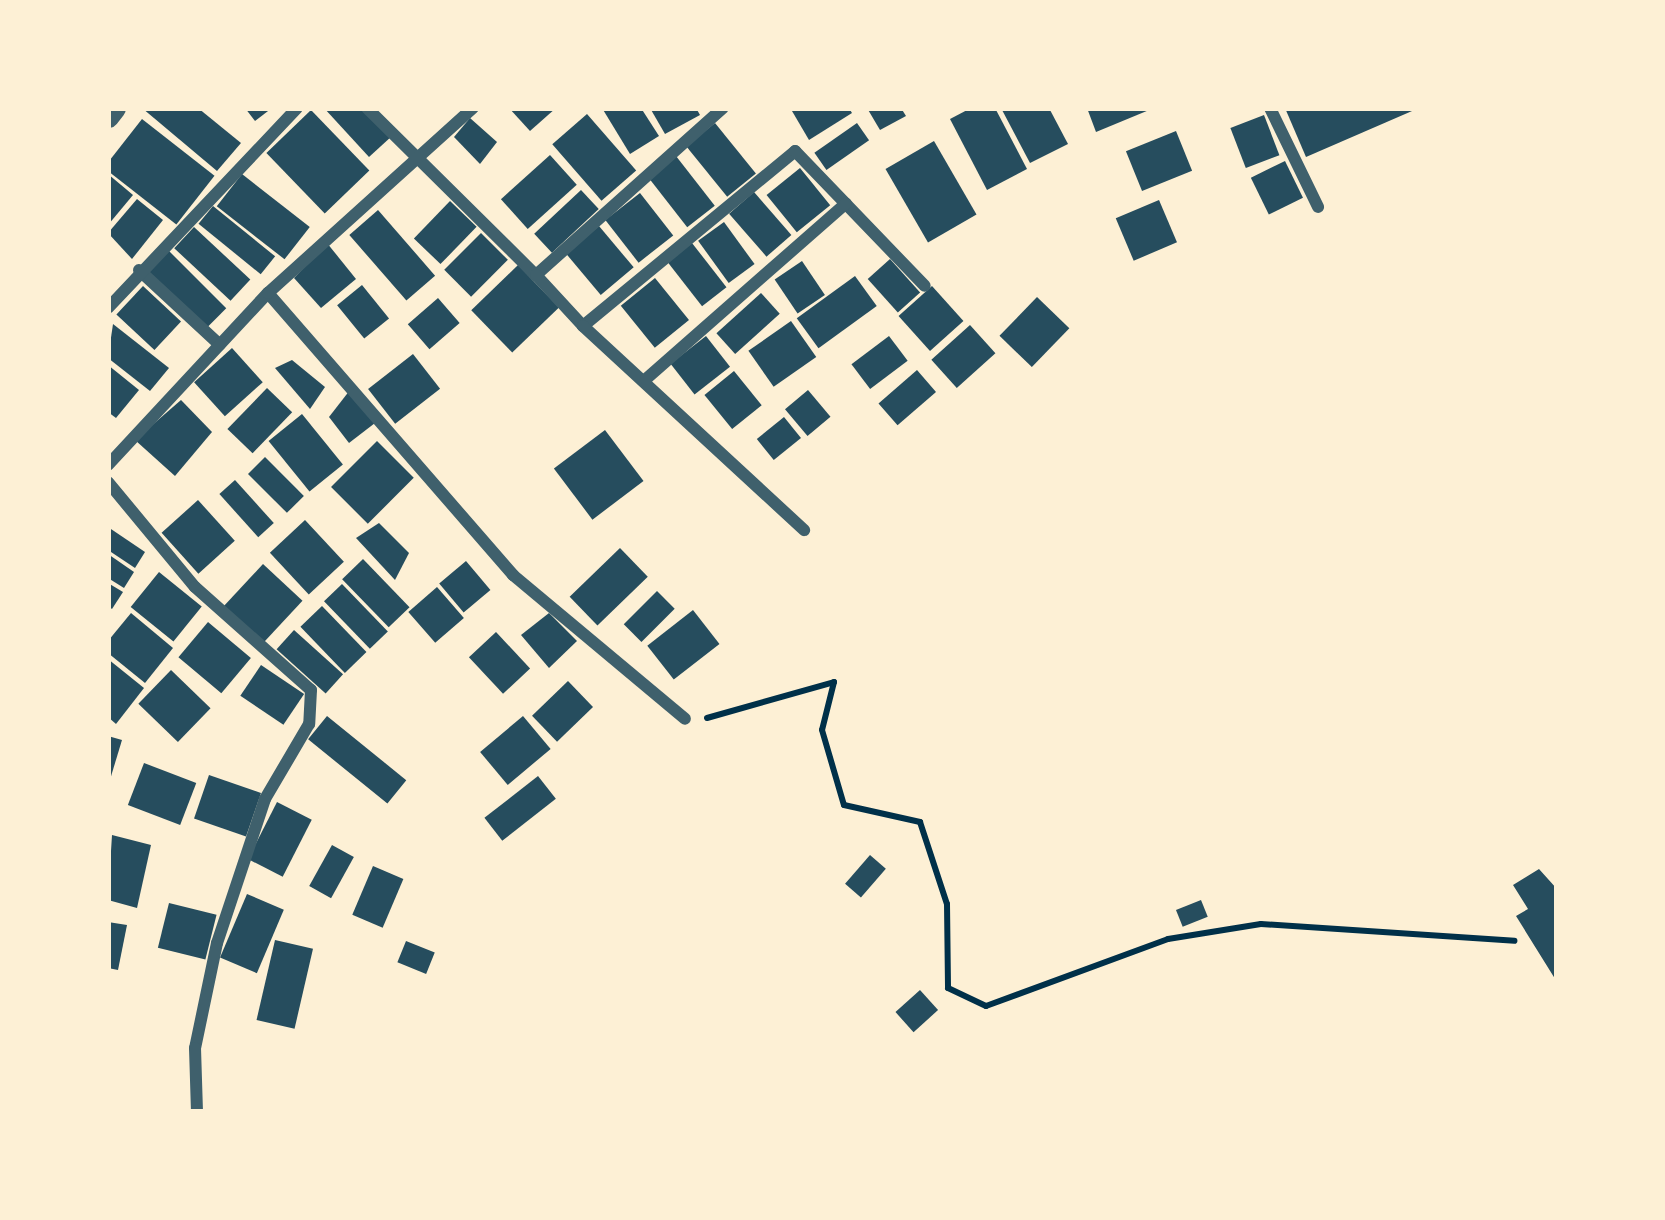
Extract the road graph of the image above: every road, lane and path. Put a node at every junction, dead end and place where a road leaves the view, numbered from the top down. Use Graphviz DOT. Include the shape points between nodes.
graph roads {
  1 [pos="115,108"];
  2 [pos="296,108"];
  3 [pos="367,108"];
  4 [pos="473,108"];
  5 [pos="723,108"];
  6 [pos="1270,108"];
  7 [pos="108,117"];
  8 [pos="413,156"];
  9 [pos="846,203"];
  10 [pos="1318,207"];
  11 [pos="139,270"];
  12 [pos="536,275"];
  13 [pos="925,286"];
  14 [pos="113,290"];
  15 [pos="268,293"];
  16 [pos="108,308"];
  17 [pos="583,326"];
  18 [pos="220,345"];
  19 [pos="646,379"];
  20 [pos="108,465"];
  21 [pos="108,482"];
  22 [pos="804,530"];
  23 [pos="686,719"];
  24 [pos="1514,941"];
  25 [pos="197,1112"];
  1 -- 7 [label="street"];
  2 -- 11 [label="street"];
  3 -- 8 [label="street"];
  4 -- 8 [label="street"];
  5 -- 12 [label="street"];
  6 -- 10 [label="street"];
  8 -- 12 [label="street"];
  8 -- 15 [label="street"];
  9 -- 13 [label="street"];
  9 -- 17 [label="street" via="795,151"];
  9 -- 19 [label="street"];
  11 -- 14 [label="street"];
  11 -- 18 [label="street"];
  12 -- 17 [label="street"];
  14 -- 16 [label="street"];
  15 -- 18 [label="street"];
  15 -- 23 [label="street" via="513,575"];
  17 -- 19 [label="street"];
  18 -- 20 [label="street"];
  19 -- 22 [label="street"];
  21 -- 25 [label="street" via="195,587 311,690 309,724 265,799 218,943 195,1048"];
  23 -- 24 [label="path" via="734,716 834,682 823,730 844,805 920,822 946,904 947,988 986,1006 1168,939 1261,924"];
}
